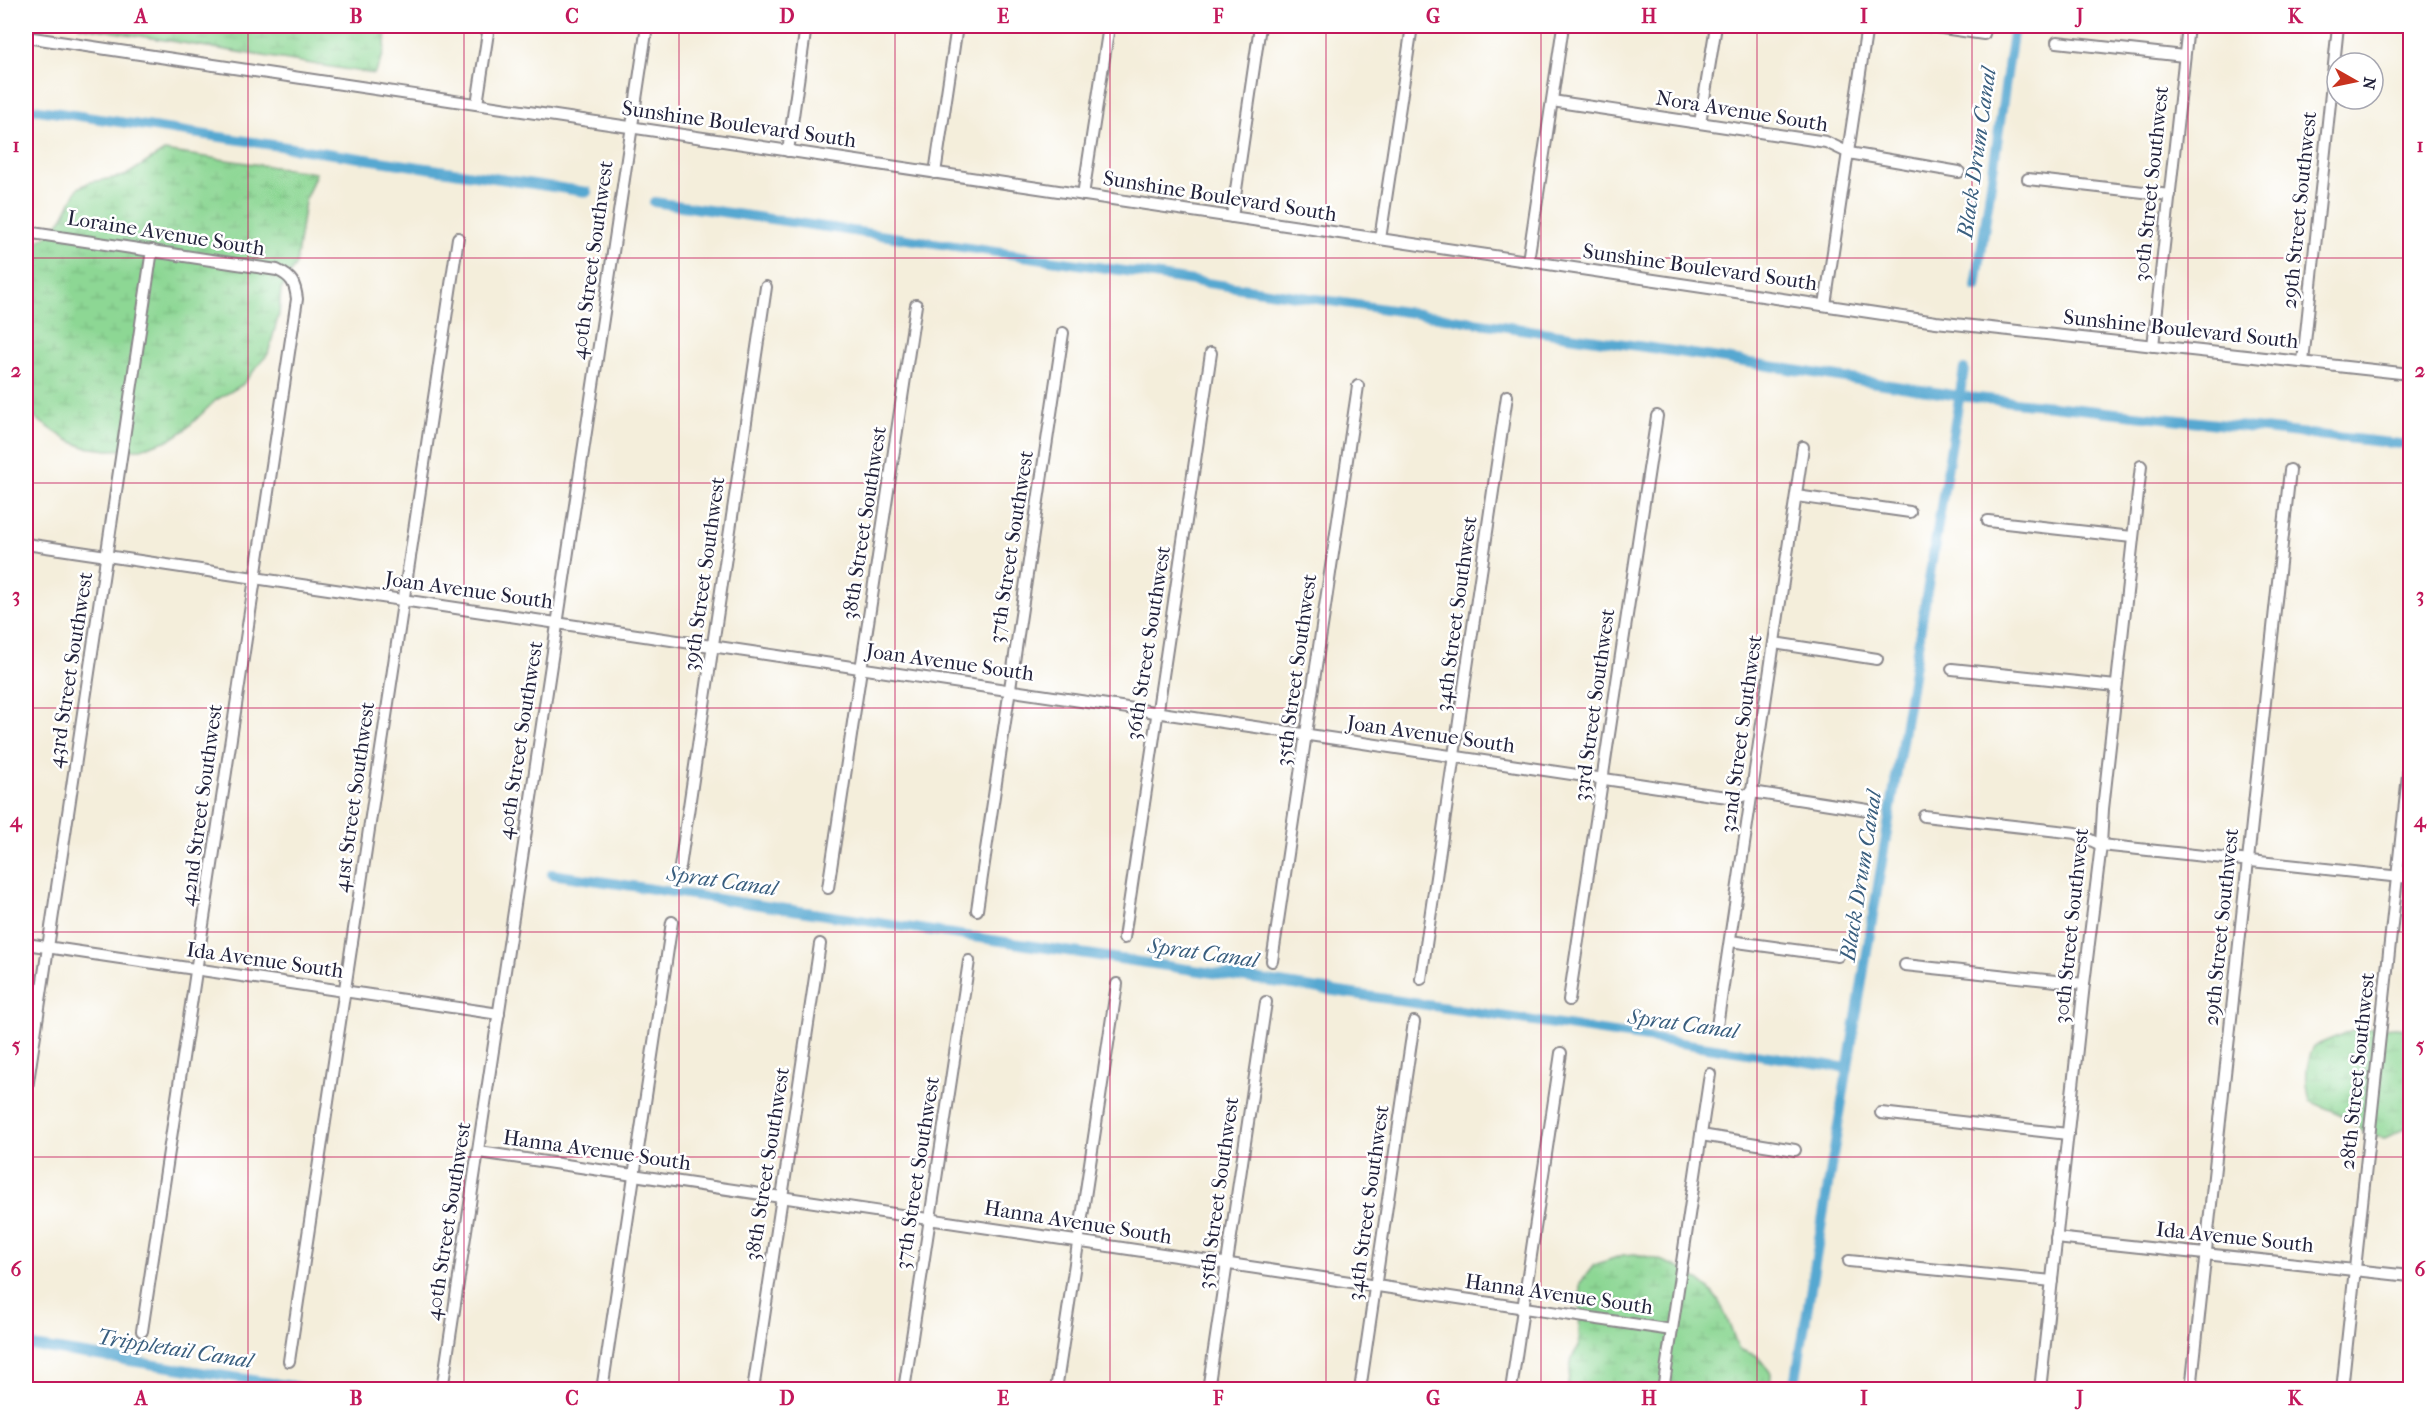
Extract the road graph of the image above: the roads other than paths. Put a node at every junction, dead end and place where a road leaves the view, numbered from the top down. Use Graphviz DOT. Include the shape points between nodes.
graph roads {
  1 [pos="489,26"];
  2 [pos="647,26"];
  3 [pos="806,26"];
  4 [pos="957,26"];
  5 [pos="1109,26"];
  6 [pos="1260,26"];
  7 [pos="1412,26"];
  8 [pos="1563,26"];
  9 [pos="1716,26"];
  10 [pos="1867,26"];
  11 [pos="1929,26"];
  12 [pos="2188,26"];
  13 [pos="2338,26"];
  14 [pos="1984,34"];
  15 [pos="26,37"];
  16 [pos="2057,42"];
  17 [pos="2184,56"];
  18 [pos="1552,101"];
  19 [pos="477,104"];
  20 [pos="1700,123"];
  21 [pos="632,128"];
  22 [pos="788,151"];
  23 [pos="1848,153"];
  24 [pos="1959,172"];
  25 [pos="935,173"];
  26 [pos="2028,179"];
  27 [pos="1083,195"];
  28 [pos="2169,195"];
  29 [pos="1232,217"];
  30 [pos="26,232"];
  31 [pos="458,238"];
  32 [pos="1380,239"];
  33 [pos="152,250"];
  34 [pos="1528,261"];
  35 [pos="295,285"];
  36 [pos="766,287"];
  37 [pos="916,305"];
  38 [pos="1825,305"];
  39 [pos="1062,333"];
  40 [pos="2153,346"];
  41 [pos="1211,353"];
  42 [pos="2303,362"];
  43 [pos="2410,374"];
  44 [pos="1358,386"];
  45 [pos="1508,396"];
  46 [pos="1657,416"];
  47 [pos="1803,447"];
  48 [pos="2141,466"];
  49 [pos="2290,470"];
  50 [pos="1796,496"];
  51 [pos="1910,512"];
  52 [pos="1988,521"];
  53 [pos="2132,537"];
  54 [pos="26,544"];
  55 [pos="106,556"];
  56 [pos="255,578"];
  57 [pos="403,600"];
  58 [pos="558,623"];
  59 [pos="1774,643"];
  60 [pos="713,647"];
  61 [pos="1877,659"];
  62 [pos="862,669"];
  63 [pos="1952,669"];
  64 [pos="2116,686"];
  65 [pos="1009,691"];
  66 [pos="1157,712"];
  67 [pos="1306,735"];
  68 [pos="2410,756"];
  69 [pos="1454,757"];
  70 [pos="1603,779"];
  71 [pos="1752,792"];
  72 [pos="1868,810"];
  73 [pos="1924,816"];
  74 [pos="2101,845"];
  75 [pos="2248,860"];
  76 [pos="680,867"];
  77 [pos="2398,876"];
  78 [pos="2410,878"];
  79 [pos="828,888"];
  80 [pos="977,910"];
  81 [pos="672,922"];
  82 [pos="1124,938"];
  83 [pos="1730,941"];
  84 [pos="26,944"];
  85 [pos="820,944"];
  86 [pos="48,947"];
  87 [pos="1838,956"];
  88 [pos="1272,961"];
  89 [pos="969,962"];
  90 [pos="1905,965"];
  91 [pos="196,969"];
  92 [pos="1421,979"];
  93 [pos="1117,984"];
  94 [pos="2084,984"];
  95 [pos="344,991"];
  96 [pos="1569,1000"];
  97 [pos="1266,1002"];
  98 [pos="499,1014"];
  99 [pos="1414,1023"];
  100 [pos="1717,1026"];
  101 [pos="1561,1053"];
  102 [pos="1710,1074"];
  103 [pos="26,1095"];
  104 [pos="1881,1113"];
  105 [pos="2068,1134"];
  106 [pos="1701,1135"];
  107 [pos="1796,1150"];
  108 [pos="479,1152"];
  109 [pos="634,1176"];
  110 [pos="781,1198"];
  111 [pos="930,1220"];
  112 [pos="2056,1238"];
  113 [pos="1078,1242"];
  114 [pos="2205,1254"];
  115 [pos="1849,1261"];
  116 [pos="1227,1264"];
  117 [pos="2355,1270"];
  118 [pos="2410,1275"];
  119 [pos="2052,1281"];
  120 [pos="1375,1286"];
  121 [pos="1523,1308"];
  122 [pos="1672,1330"];
  123 [pos="142,1331"];
  124 [pos="289,1361"];
  125 [pos="1663,1388"];
  126 [pos="442,1389"];
  127 [pos="602,1389"];
  128 [pos="753,1389"];
  129 [pos="904,1389"];
  130 [pos="1056,1389"];
  131 [pos="1208,1389"];
  132 [pos="1360,1389"];
  133 [pos="1511,1389"];
  134 [pos="1683,1389"];
  135 [pos="2040,1389"];
  136 [pos="2191,1389"];
  137 [pos="2342,1389"];
  1 -- 19 [label="street"];
  2 -- 21 [label="street, 40th Street Southwest"];
  3 -- 22 [label="street"];
  4 -- 25 [label="street"];
  5 -- 27 [label="street"];
  6 -- 29 [label="street"];
  7 -- 32 [label="street"];
  8 -- 18 [label="street"];
  9 -- 20 [label="street"];
  10 -- 23 [label="street"];
  11 -- 14 [label="street"];
  12 -- 17 [label="street, 30th Street Southwest"];
  13 -- 42 [label="street, 29th Street Southwest"];
  15 -- 19 [label="street, Sunshine Boulevard South"];
  16 -- 17 [label="street"];
  17 -- 28 [label="street, 30th Street Southwest"];
  18 -- 20 [label="street, Nora Avenue South"];
  18 -- 34 [label="street"];
  19 -- 21 [label="street, Sunshine Boulevard South"];
  20 -- 23 [label="street, Nora Avenue South" via="1826,142"];
  21 -- 22 [label="street, Sunshine Boulevard South"];
  21 -- 58 [label="street, 40th Street Southwest"];
  22 -- 25 [label="street, Sunshine Boulevard South"];
  23 -- 24 [label="street, Nora Avenue South"];
  23 -- 38 [label="street"];
  25 -- 27 [label="street, Sunshine Boulevard South"];
  26 -- 28 [label="street"];
  27 -- 29 [label="street, Sunshine Boulevard South"];
  28 -- 40 [label="street, 30th Street Southwest"];
  29 -- 32 [label="street, Sunshine Boulevard South"];
  30 -- 33 [label="street, Loraine Avenue South"];
  31 -- 57 [label="street, 41st Street Southwest"];
  32 -- 34 [label="street, Sunshine Boulevard South"];
  33 -- 35 [label="street, Loraine Avenue South" via="277,270 288,275"];
  33 -- 55 [label="street, 43rd Street Southwest"];
  34 -- 38 [label="street, Sunshine Boulevard South"];
  35 -- 56 [label="street, 42nd Street Southwest" via="297,299"];
  36 -- 60 [label="street, 39th Street Southwest"];
  37 -- 62 [label="street, 38th Street Southwest"];
  38 -- 40 [label="street, Sunshine Boulevard South"];
  39 -- 65 [label="street, 37th Street Southwest"];
  40 -- 42 [label="street, Sunshine Boulevard South"];
  41 -- 66 [label="street, 36th Street Southwest"];
  42 -- 43 [label="street, Sunshine Boulevard South"];
  44 -- 67 [label="street, 35th Street Southwest"];
  45 -- 69 [label="street, 34th Street Southwest"];
  46 -- 70 [label="street, 33rd Street Southwest"];
  47 -- 50 [label="street, 32nd Street Southwest"];
  48 -- 53 [label="street, 30th Street Southwest"];
  49 -- 75 [label="street, 29th Street Southwest"];
  50 -- 51 [label="street"];
  50 -- 59 [label="street, 32nd Street Southwest"];
  52 -- 53 [label="street"];
  53 -- 64 [label="street, 30th Street Southwest"];
  54 -- 55 [label="street, Joan Avenue South"];
  55 -- 56 [label="street, Joan Avenue South"];
  55 -- 86 [label="street, 43rd Street Southwest"];
  56 -- 57 [label="street, Joan Avenue South"];
  56 -- 91 [label="street, 42nd Street Southwest"];
  57 -- 58 [label="street, Joan Avenue South"];
  57 -- 95 [label="street, 41st Street Southwest"];
  58 -- 60 [label="street, Joan Avenue South"];
  58 -- 98 [label="street, 40th Street Southwest"];
  59 -- 61 [label="street"];
  59 -- 71 [label="street, 32nd Street Southwest"];
  60 -- 62 [label="street, Joan Avenue South"];
  60 -- 76 [label="street, 39th Street Southwest"];
  62 -- 65 [label="street, Joan Avenue South"];
  62 -- 79 [label="street, 38th Street Southwest"];
  63 -- 64 [label="street"];
  64 -- 74 [label="street, 30th Street Southwest"];
  65 -- 66 [label="street, Joan Avenue South"];
  65 -- 80 [label="street, 37th Street Southwest"];
  66 -- 67 [label="street, Joan Avenue South"];
  66 -- 82 [label="street, 36th Street Southwest"];
  67 -- 69 [label="street, Joan Avenue South"];
  67 -- 88 [label="street, 35th Street Southwest"];
  68 -- 77 [label="street, 28th Street Southwest"];
  69 -- 70 [label="street, Joan Avenue South"];
  69 -- 92 [label="street, 34th Street Southwest"];
  70 -- 71 [label="street, Joan Avenue South" via="1737,798"];
  70 -- 96 [label="street, 33rd Street Southwest"];
  71 -- 72 [label="street, Joan Avenue South"];
  71 -- 83 [label="street, 32nd Street Southwest"];
  73 -- 74 [label="street" via="2076,833"];
  74 -- 75 [label="street"];
  74 -- 94 [label="street, 30th Street Southwest"];
  75 -- 77 [label="street"];
  75 -- 114 [label="street, 29th Street Southwest"];
  77 -- 78 [label="street"];
  77 -- 117 [label="street, 28th Street Southwest"];
  81 -- 109 [label="street"];
  83 -- 87 [label="street"];
  83 -- 100 [label="street, 32nd Street Southwest"];
  84 -- 86 [label="street, Ida Avenue South"];
  85 -- 110 [label="street, 38th Street Southwest"];
  86 -- 91 [label="street, Ida Avenue South"];
  86 -- 103 [label="street, 43rd Street Southwest"];
  89 -- 111 [label="street, 37th Street Southwest"];
  90 -- 94 [label="street"];
  91 -- 95 [label="street, Ida Avenue South"];
  91 -- 123 [label="street, 42nd Street Southwest"];
  93 -- 113 [label="street"];
  94 -- 105 [label="street, 30th Street Southwest"];
  95 -- 98 [label="street, Ida Avenue South"];
  95 -- 124 [label="street, 41st Street Southwest"];
  97 -- 116 [label="street, 35th Street Southwest"];
  98 -- 108 [label="street, 40th Street Southwest"];
  99 -- 120 [label="street, 34th Street Southwest"];
  101 -- 121 [label="street"];
  102 -- 106 [label="street"];
  104 -- 105 [label="street"];
  105 -- 112 [label="street, 30th Street Southwest"];
  106 -- 107 [label="street"];
  106 -- 122 [label="street"];
  108 -- 109 [label="street, Hanna Avenue South"];
  108 -- 126 [label="street, 40th Street Southwest"];
  109 -- 110 [label="street, Hanna Avenue South"];
  109 -- 127 [label="street"];
  110 -- 111 [label="street, Hanna Avenue South"];
  110 -- 128 [label="street, 38th Street Southwest"];
  111 -- 113 [label="street, Hanna Avenue South"];
  111 -- 129 [label="street, 37th Street Southwest"];
  112 -- 114 [label="street, Ida Avenue South"];
  112 -- 119 [label="street, 30th Street Southwest"];
  113 -- 116 [label="street, Hanna Avenue South"];
  113 -- 130 [label="street"];
  114 -- 117 [label="street, Ida Avenue South"];
  114 -- 136 [label="street, 29th Street Southwest"];
  115 -- 119 [label="street"];
  116 -- 120 [label="street, Hanna Avenue South"];
  116 -- 131 [label="street, 35th Street Southwest"];
  117 -- 118 [label="street, Ida Avenue South"];
  117 -- 137 [label="street, 28th Street Southwest"];
  119 -- 135 [label="street, 30th Street Southwest"];
  120 -- 121 [label="street, Hanna Avenue South"];
  120 -- 132 [label="street, 34th Street Southwest"];
  121 -- 122 [label="street, Hanna Avenue South"];
  121 -- 133 [label="street"];
  122 -- 125 [label="street"];
  125 -- 134 [label="street"];
}
